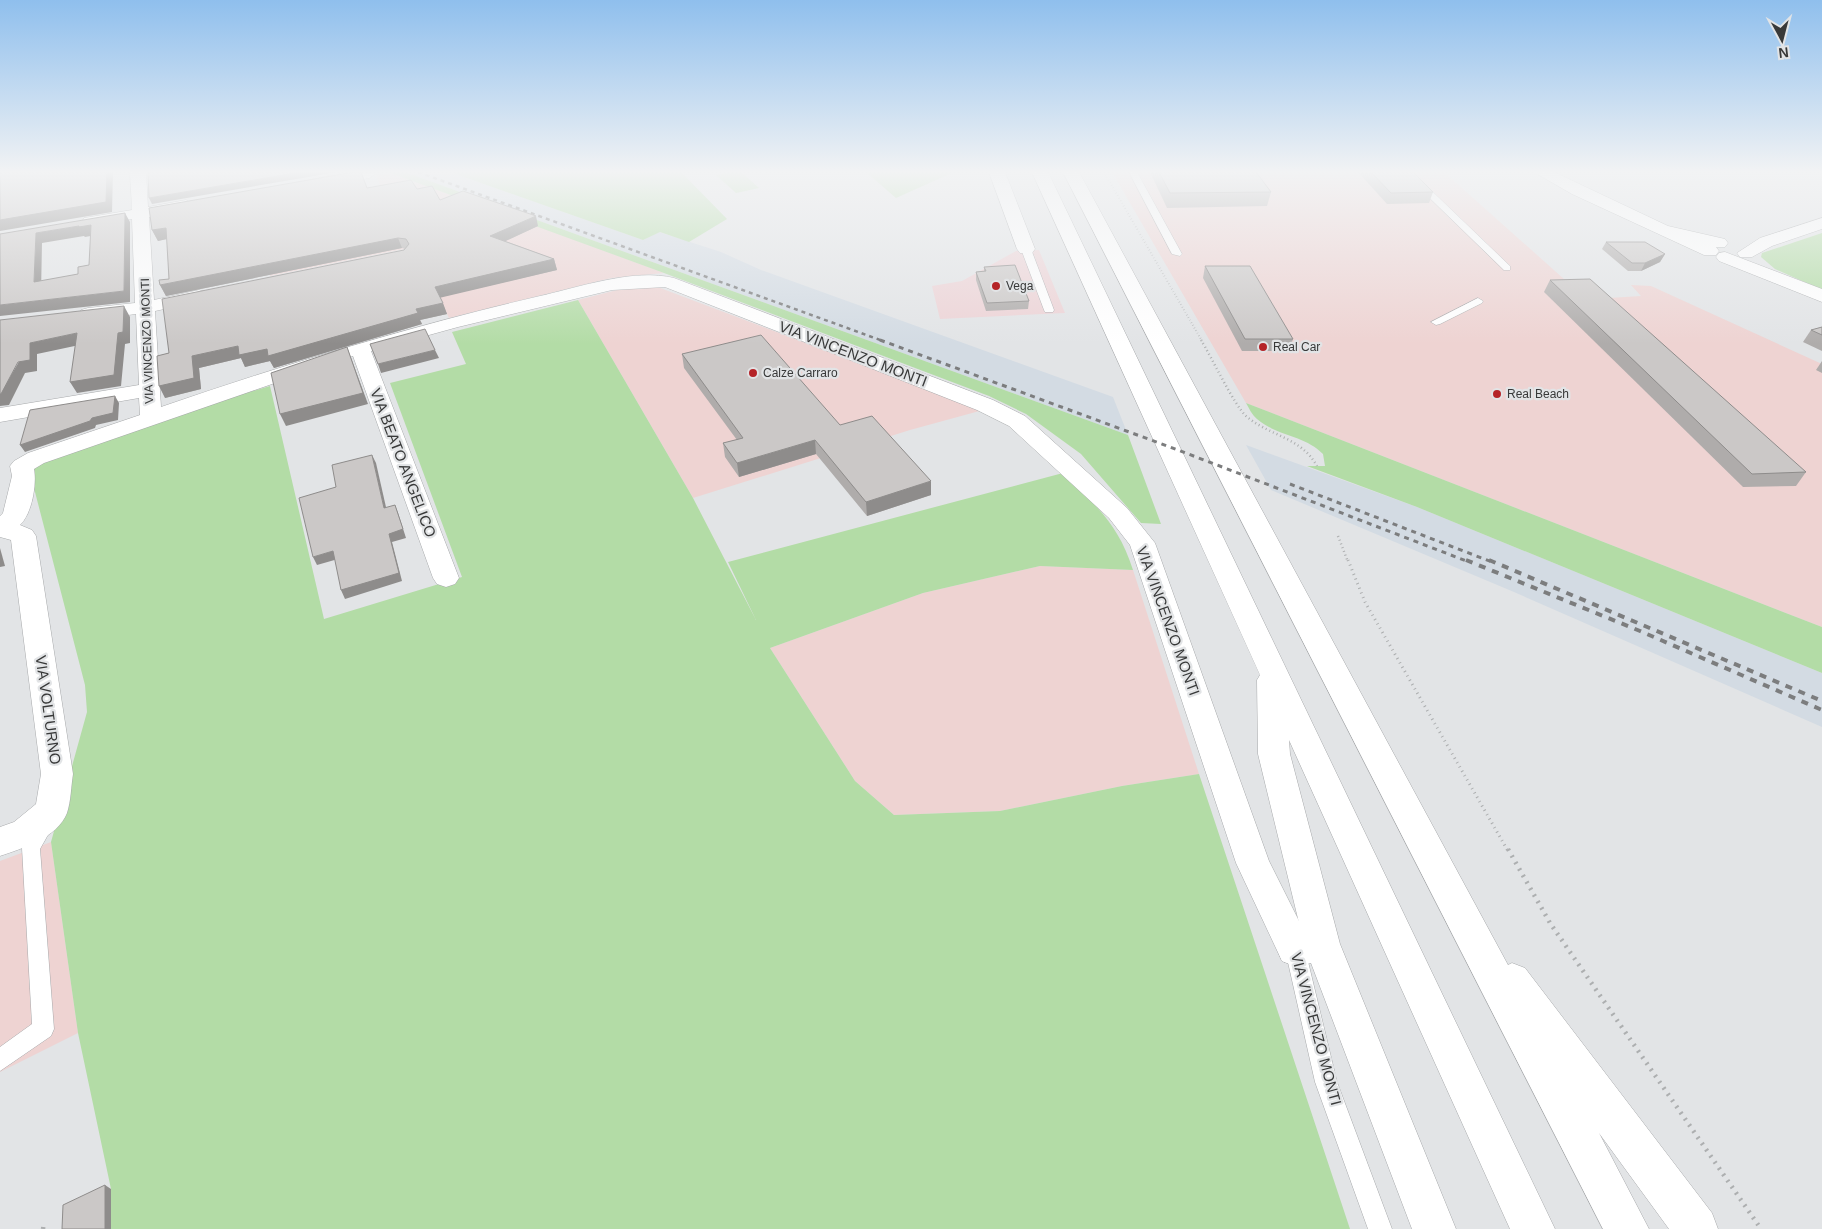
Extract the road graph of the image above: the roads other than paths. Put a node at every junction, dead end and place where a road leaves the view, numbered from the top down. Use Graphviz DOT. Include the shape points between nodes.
graph roads {
  1 [pos="142,229"];
  2 [pos="1019,229"];
  3 [pos="1067,229"];
  4 [pos="1102,229"];
  5 [pos="1164,229"];
  6 [pos="1467,229"];
  7 [pos="1662,229"];
  8 [pos="1803,229"];
  9 [pos="1766,242"];
  10 [pos="1026,249"];
  11 [pos="1720,249"];
  12 [pos="1177,254"];
  13 [pos="1746,254"];
  14 [pos="1507,268"];
  15 [pos="1780,278"];
  16 [pos="212,293"];
  17 [pos="1822,296"];
  18 [pos="1478,301"];
  19 [pos="146,307"];
  20 [pos="1049,310"];
  21 [pos="68,316"];
  22 [pos="1436,322"];
  23 [pos="360,348"];
  24 [pos="149,390"];
  25 [pos="0,414"];
  26 [pos="150,420"];
  27 [pos="1,529"];
  28 [pos="446,578"];
  29 [pos="1272,668"];
  30 [pos="51,811"];
  31 [pos="0,842"];
  32 [pos="1460,912"];
  33 [pos="1308,946"];
  34 [pos="0,1060"];
  35 [pos="1380,1229"];
  36 [pos="1434,1229"];
  37 [pos="1533,1229"];
  38 [pos="1627,1229"];
  39 [pos="1696,1229"];
  1 -- 19 [label="main road, VIA VINCENZO MONTI"];
  2 -- 10 [label="main road"];
  3 -- 29 [label="main road"];
  4 -- 32 [label="main road"];
  5 -- 12 [label="lane"];
  6 -- 14 [label="lane"];
  7 -- 11 [label="main road"];
  8 -- 9 [label="main road"];
  9 -- 11 [label="main road"];
  9 -- 13 [label="main road"];
  10 -- 20 [label="lane"];
  11 -- 13 [label="main road" via="1738,258"];
  11 -- 15 [label="main road"];
  13 -- 15 [label="main road"];
  15 -- 17 [label="main road"];
  16 -- 19 [label="main road"];
  18 -- 22 [label="lane"];
  19 -- 21 [label="main road"];
  19 -- 24 [label="main road, VIA VINCENZO MONTI"];
  23 -- 26 [label="main road, VIA VINCENZO MONTI" via="197,400"];
  23 -- 28 [label="main road, VIA BEATO ANGELICO"];
  23 -- 33 [label="main road, VIA VINCENZO MONTI" via="612,285 652,280 668,282 984,405 1017,421 1118,512 1142,543 1253,863"];
  24 -- 25 [label="main road"];
  24 -- 26 [label="main road, VIA VINCENZO MONTI"];
  26 -- 27 [label="main road, VIA VINCENZO MONTI" via="36,458 22,466 24,476 15,516"];
  27 -- 30 [label="main road, VIA VOLTURNO" via="23,536 58,774"];
  29 -- 33 [label="main road" via="1274,754"];
  29 -- 37 [label="main road"];
  30 -- 31 [label="main road" via="26,832"];
  30 -- 34 [label="lane, VIA VOLTURNO" via="31,848 43,1029"];
  32 -- 38 [label="main road"];
  32 -- 39 [label="main road"];
  33 -- 35 [label="lane, VIA VINCENZO MONTI" via="1326,1082"];
  33 -- 36 [label="main road"];
}
